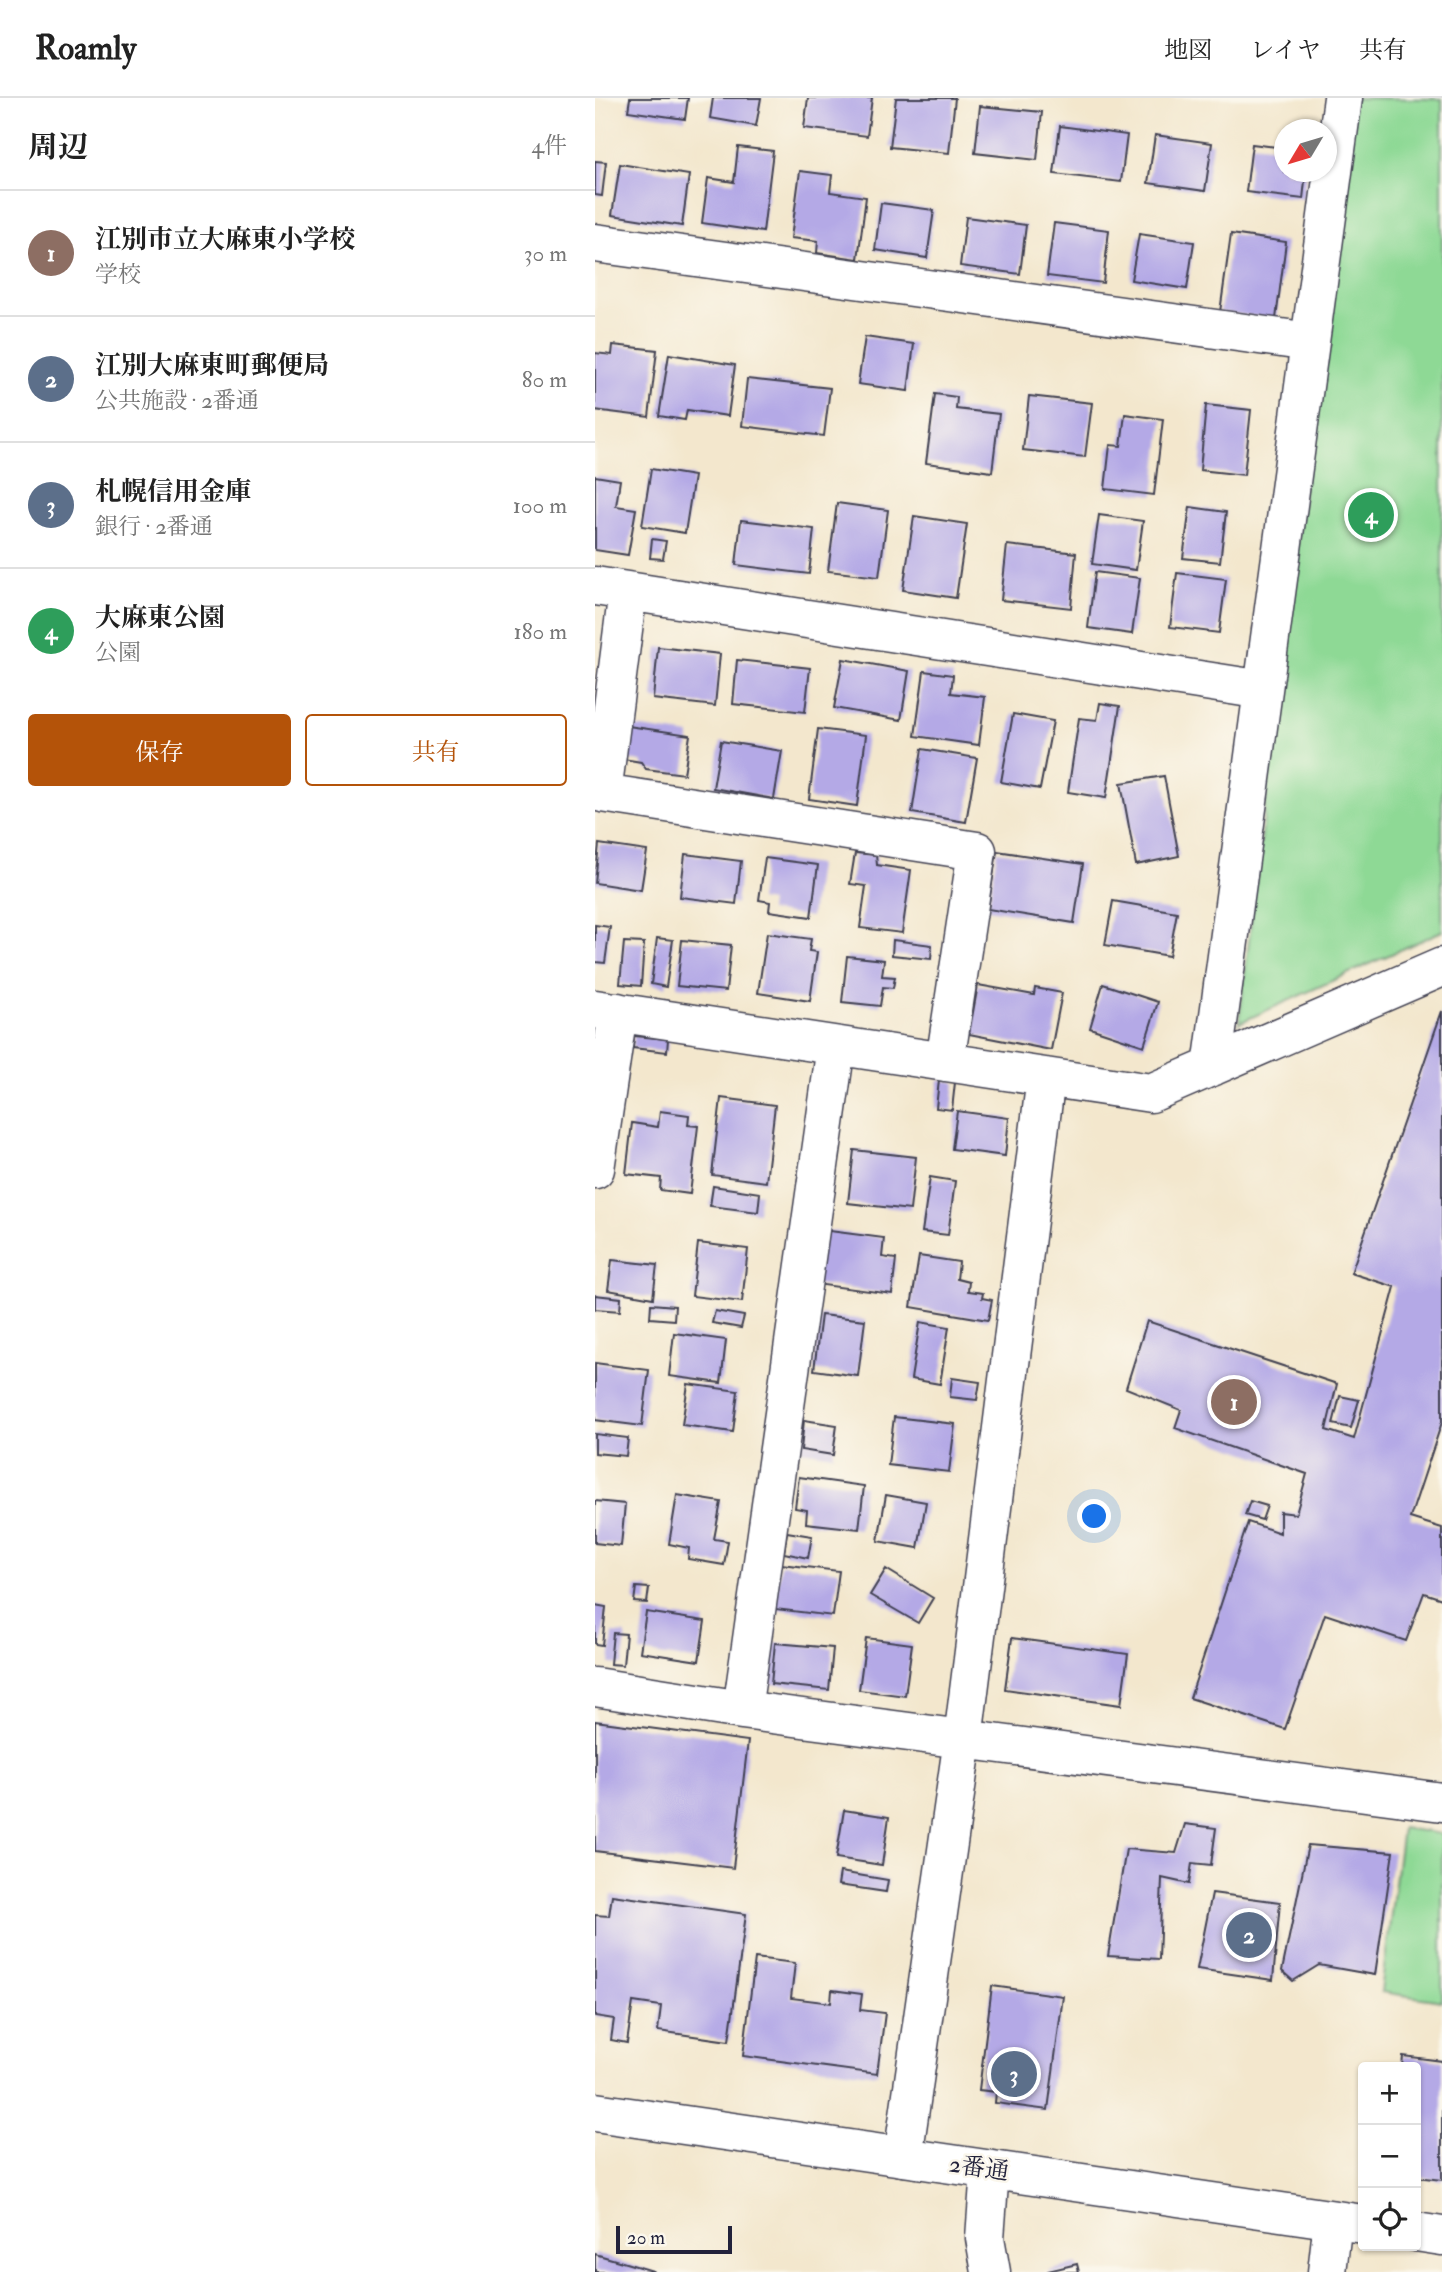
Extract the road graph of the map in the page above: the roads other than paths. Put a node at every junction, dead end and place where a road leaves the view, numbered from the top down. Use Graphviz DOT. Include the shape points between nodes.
graph roads {
  1 [pos="1342,98"];
  2 [pos="595,243"];
  3 [pos="1310,342"];
  4 [pos="612,589"];
  5 [pos="1263,690"];
  6 [pos="1442,967"];
  7 [pos="607,1010"];
  8 [pos="836,1046"];
  9 [pos="945,1062"];
  10 [pos="1212,1066"];
  11 [pos="1046,1077"];
  12 [pos="595,1169"];
  13 [pos="595,1686"];
  14 [pos="742,1710"];
  15 [pos="963,1739"];
  16 [pos="1442,1802"];
  17 [pos="595,2112"];
  18 [pos="903,2157"];
  19 [pos="990,2170"];
  20 [pos="1348,2222"];
  21 [pos="1421,2233"];
  22 [pos="1442,2236"];
  23 [pos="991,2272"];
  24 [pos="1327,2272"];
  1 -- 3 [label="street"];
  2 -- 3 [label="street"];
  3 -- 5 [label="street"];
  4 -- 5 [label="street"];
  4 -- 9 [label="street" via="602,793 977,851"];
  5 -- 10 [label="street"];
  6 -- 10 [label="street"];
  7 -- 8 [label="street"];
  7 -- 12 [label="street"];
  8 -- 9 [label="street"];
  8 -- 14 [label="street"];
  9 -- 11 [label="street"];
  10 -- 11 [label="street" via="1151,1093"];
  11 -- 15 [label="street"];
  13 -- 14 [label="street"];
  14 -- 15 [label="street"];
  15 -- 16 [label="street"];
  15 -- 18 [label="street"];
  17 -- 18 [label="street, 2番通"];
  18 -- 19 [label="street, 2番通"];
  19 -- 20 [label="street, 2番通"];
  19 -- 23 [label="street" via="985,2238"];
  20 -- 24 [label="street"];
  21 -- 22 [label="street"];
}
